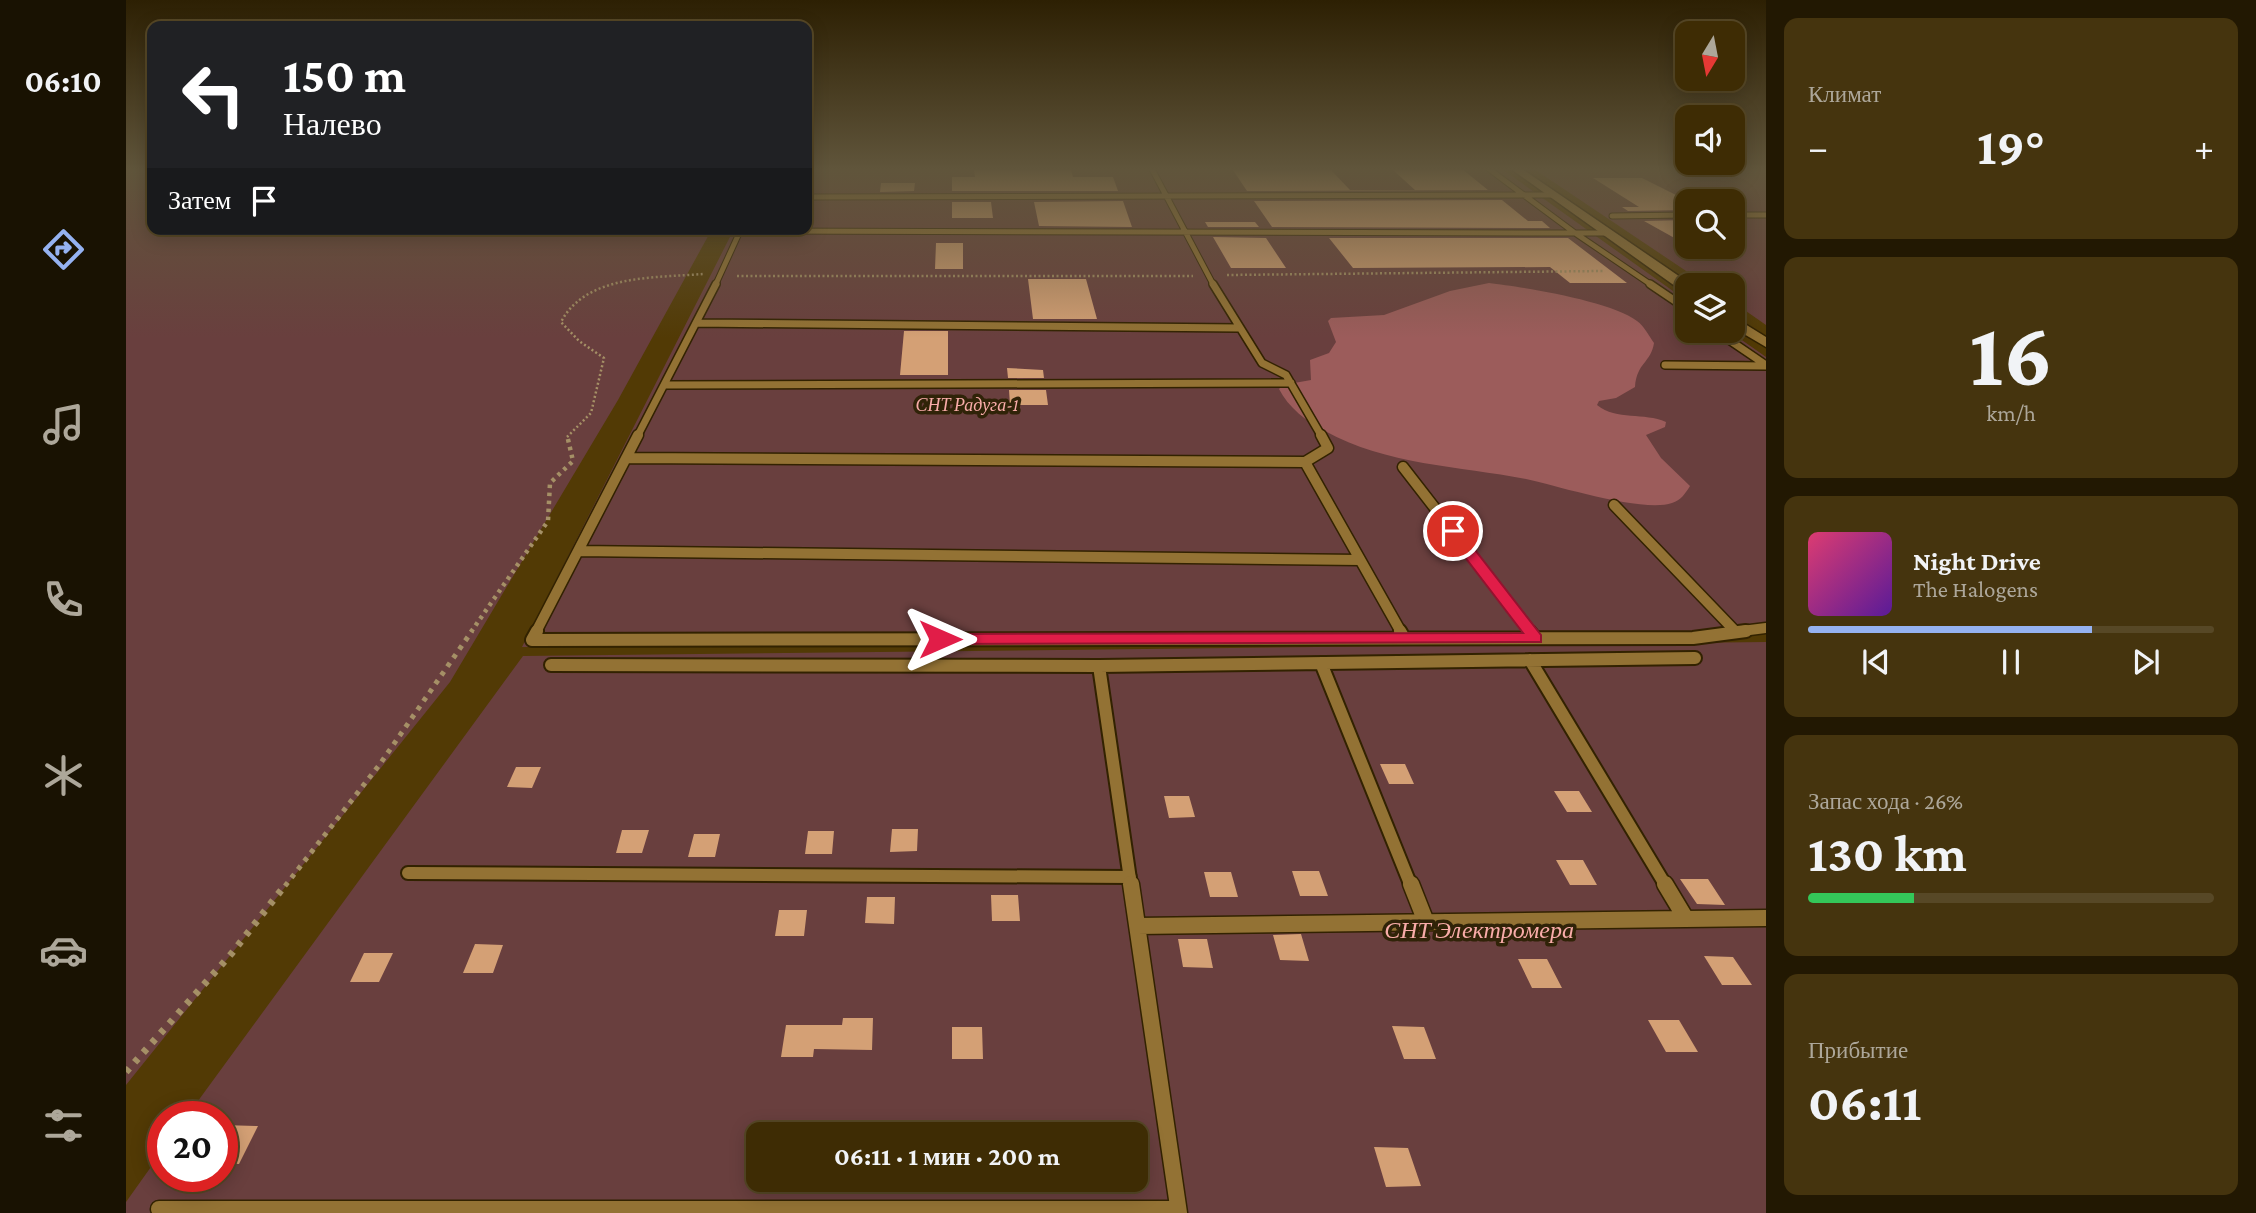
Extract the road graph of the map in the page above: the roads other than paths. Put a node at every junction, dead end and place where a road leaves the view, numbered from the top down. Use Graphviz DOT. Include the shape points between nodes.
graph roads {
  1 [pos="1182,226"];
  2 [pos="1565,226"];
  3 [pos="1597,226"];
  4 [pos="812,230"];
  5 [pos="1185,231"];
  6 [pos="1575,233"];
  7 [pos="1608,233"];
  8 [pos="739,235"];
  9 [pos="1675,280"];
  10 [pos="1675,301"];
  11 [pos="696,323"];
  12 [pos="1240,328"];
  13 [pos="1745,329"];
  14 [pos="1733,343"];
  15 [pos="1766,343"];
  16 [pos="1665,365"];
  17 [pos="1766,366"];
  18 [pos="1291,383"];
  19 [pos="664,385"];
  20 [pos="626,458"];
  21 [pos="1305,462"];
  22 [pos="1403,467"];
  23 [pos="1614,505"];
  24 [pos="578,551"];
  25 [pos="1360,560"];
  26 [pos="1766,628"];
  27 [pos="1736,632"];
  28 [pos="1404,638"];
  29 [pos="1535,638"];
  30 [pos="1695,658"];
  31 [pos="1530,660"];
  32 [pos="1321,663"];
  33 [pos="551,665"];
  34 [pos="1099,666"];
  35 [pos="408,873"];
  36 [pos="1130,877"];
  37 [pos="1766,918"];
  38 [pos="1686,919"];
  39 [pos="1426,922"];
  40 [pos="1137,926"];
  41 [pos="159,1209"];
  42 [pos="1179,1211"];
  1 -- 5 [label="lane"];
  2 -- 6 [label="lane"];
  3 -- 7 [label="street"];
  4 -- 5 [label="lane"];
  5 -- 6 [label="lane"];
  5 -- 12 [label="lane"];
  6 -- 7 [label="lane"];
  6 -- 10 [label="lane"];
  7 -- 9 [label="street"];
  8 -- 11 [label="lane"];
  11 -- 12 [label="lane"];
  11 -- 19 [label="lane"];
  12 -- 18 [label="lane" via="1262,363 1286,374"];
  13 -- 15 [label="street"];
  14 -- 17 [label="lane"];
  16 -- 17 [label="lane"];
  18 -- 19 [label="lane"];
  18 -- 21 [label="lane" via="1328,449"];
  19 -- 20 [label="lane"];
  20 -- 21 [label="lane"];
  20 -- 24 [label="lane"];
  21 -- 25 [label="lane"];
  22 -- 29 [label="lane"];
  23 -- 27 [label="lane"];
  24 -- 25 [label="lane"];
  24 -- 28 [label="lane" via="532,640"];
  25 -- 28 [label="lane"];
  26 -- 27 [label="lane"];
  27 -- 29 [label="lane" via="1693,638"];
  28 -- 29 [label="lane"];
  30 -- 31 [label="lane"];
  31 -- 32 [label="lane"];
  31 -- 38 [label="lane"];
  32 -- 34 [label="lane"];
  32 -- 39 [label="lane"];
  33 -- 34 [label="lane"];
  34 -- 36 [label="lane"];
  35 -- 36 [label="lane"];
  36 -- 40 [label="lane"];
  37 -- 38 [label="lane"];
  38 -- 39 [label="lane"];
  39 -- 40 [label="lane"];
  40 -- 42 [label="lane"];
  41 -- 42 [label="lane"];
}
